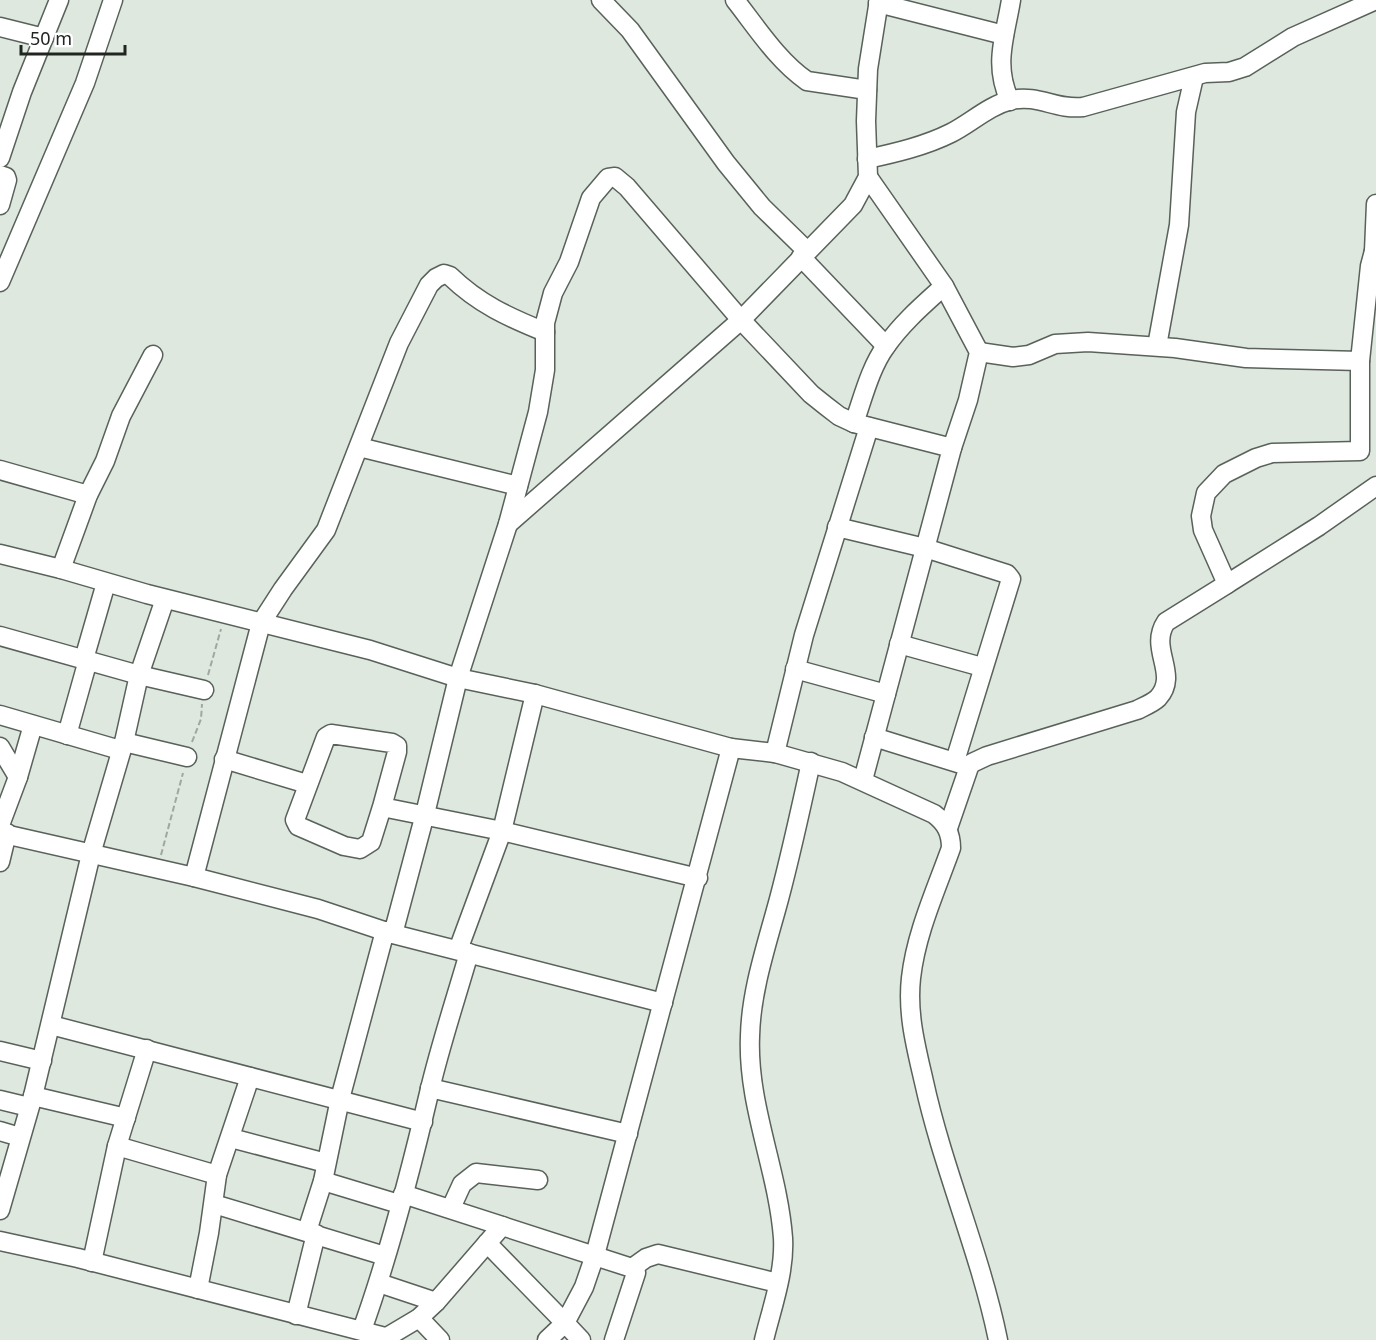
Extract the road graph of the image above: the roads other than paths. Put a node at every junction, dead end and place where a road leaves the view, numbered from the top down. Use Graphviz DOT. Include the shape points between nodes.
graph roads {
  1 [pos="59,0"];
  2 [pos="113,0"];
  3 [pos="735,0"];
  4 [pos="1011,0"];
  5 [pos="1376,0"];
  6 [pos="878,2"];
  7 [pos="610,3"];
  8 [pos="0,27"];
  9 [pos="1004,35"];
  10 [pos="44,38"];
  11 [pos="1194,76"];
  12 [pos="867,90"];
  13 [pos="1010,101"];
  14 [pos="8,110"];
  15 [pos="0,158"];
  16 [pos="868,168"];
  17 [pos="0,175"];
  18 [pos="1376,204"];
  19 [pos="0,206"];
  20 [pos="1375,251"];
  21 [pos="804,254"];
  22 [pos="0,282"];
  23 [pos="944,286"];
  24 [pos="741,320"];
  25 [pos="545,332"];
  26 [pos="886,346"];
  27 [pos="1157,346"];
  28 [pos="979,352"];
  29 [pos="153,355"];
  30 [pos="1360,361"];
  31 [pos="862,425"];
  32 [pos="359,447"];
  33 [pos="952,448"];
  34 [pos="1368,454"];
  35 [pos="0,470"];
  36 [pos="518,486"];
  37 [pos="1376,486"];
  38 [pos="88,495"];
  39 [pos="508,524"];
  40 [pos="837,527"];
  41 [pos="925,548"];
  42 [pos="0,554"];
  43 [pos="61,569"];
  44 [pos="106,583"];
  45 [pos="1227,584"];
  46 [pos="165,598"];
  47 [pos="261,623"];
  48 [pos="0,636"];
  49 [pos="899,644"];
  50 [pos="86,660"];
  51 [pos="982,667"];
  52 [pos="795,669"];
  53 [pos="139,675"];
  54 [pos="458,678"];
  55 [pos="204,690"];
  56 [pos="535,694"];
  57 [pos="886,694"];
  58 [pos="0,715"];
  59 [pos="33,725"];
  60 [pos="67,735"];
  61 [pos="874,737"];
  62 [pos="122,746"];
  63 [pos="0,747"];
  64 [pos="731,748"];
  65 [pos="775,753"];
  66 [pos="187,757"];
  67 [pos="224,759"];
  68 [pos="812,762"];
  69 [pos="962,764"];
  70 [pos="18,777"];
  71 [pos="863,780"];
  72 [pos="307,784"];
  73 [pos="382,807"];
  74 [pos="425,814"];
  75 [pos="948,828"];
  76 [pos="2,831"];
  77 [pos="502,831"];
  78 [pos="91,854"];
  79 [pos="0,862"];
  80 [pos="194,877"];
  81 [pos="698,878"];
  82 [pos="389,932"];
  83 [pos="464,951"];
  84 [pos="663,1003"];
  85 [pos="51,1025"];
  86 [pos="147,1049"];
  87 [pos="0,1051"];
  88 [pos="42,1061"];
  89 [pos="250,1077"];
  90 [pos="430,1088"];
  91 [pos="340,1099"];
  92 [pos="0,1100"];
  93 [pos="31,1101"];
  94 [pos="126,1118"];
  95 [pos="423,1122"];
  96 [pos="0,1131"];
  97 [pos="628,1134"];
  98 [pos="20,1137"];
  99 [pos="231,1138"];
  100 [pos="117,1146"];
  101 [pos="324,1172"];
  102 [pos="217,1175"];
  103 [pos="538,1180"];
  104 [pos="401,1199"];
  105 [pos="214,1204"];
  106 [pos="451,1208"];
  107 [pos="0,1210"];
  108 [pos="502,1226"];
  109 [pos="312,1233"];
  110 [pos="0,1241"];
  111 [pos="487,1243"];
  112 [pos="385,1256"];
  113 [pos="595,1256"];
  114 [pos="92,1262"];
  115 [pos="632,1268"];
  116 [pos="778,1282"];
  117 [pos="379,1283"];
  118 [pos="198,1289"];
  119 [pos="436,1302"];
  120 [pos="296,1315"];
  121 [pos="419,1318"];
  122 [pos="565,1323"];
  123 [pos="362,1330"];
  124 [pos="383,1338"];
  125 [pos="440,1340"];
  126 [pos="547,1340"];
  127 [pos="581,1340"];
  128 [pos="614,1340"];
  129 [pos="764,1340"];
  130 [pos="998,1340"];
  1 -- 10 [label="street"];
  2 -- 22 [label="street" via="85,83"];
  3 -- 12 [label="street" via="799,76 807,81"];
  4 -- 9 [label="street"];
  5 -- 11 [label="street" via="1293,37 1245,67"];
  6 -- 9 [label="street"];
  6 -- 12 [label="street"];
  7 -- 21 [label="street" via="726,163"];
  8 -- 10 [label="street"];
  9 -- 13 [label="street" via="1000,70"];
  10 -- 14 [label="street"];
  11 -- 13 [label="street" via="1083,107 1070,108 1026,98"];
  11 -- 27 [label="street" via="1186,112 1179,225"];
  12 -- 16 [label="street"];
  13 -- 16 [label="street" via="951,133"];
  14 -- 15 [label="street"];
  16 -- 21 [label="street" via="853,205"];
  16 -- 23 [label="street"];
  17 -- 19 [label="street" via="8,180"];
  18 -- 20 [label="street"];
  20 -- 30 [label="street"];
  21 -- 24 [label="street"];
  21 -- 26 [label="street"];
  23 -- 26 [label="street"];
  23 -- 28 [label="street"];
  24 -- 25 [label="street" via="659,222 615,177 608,178 591,198 569,262 552,293"];
  24 -- 31 [label="street" via="811,394 839,416"];
  24 -- 39 [label="street"];
  25 -- 32 [label="street" via="483,304 450,276 436,278 399,343"];
  25 -- 36 [label="street" via="540,401"];
  26 -- 31 [label="street" via="875,365"];
  27 -- 28 [label="street" via="1088,342 1055,344 1029,355 1012,357"];
  27 -- 30 [label="street" via="1246,358"];
  28 -- 33 [label="street"];
  29 -- 38 [label="street" via="121,416"];
  30 -- 34 [label="street"];
  31 -- 33 [label="street"];
  31 -- 40 [label="street"];
  32 -- 36 [label="street"];
  32 -- 47 [label="street" via="326,530"];
  33 -- 41 [label="street"];
  34 -- 45 [label="street" via="1272,453 1224,474 1206,493 1201,516 1203,530"];
  35 -- 38 [label="street"];
  36 -- 39 [label="street"];
  37 -- 45 [label="street"];
  38 -- 43 [label="street"];
  39 -- 54 [label="street"];
  40 -- 41 [label="street"];
  40 -- 52 [label="street"];
  41 -- 49 [label="street"];
  41 -- 51 [label="street" via="1010,576"];
  42 -- 43 [label="street"];
  43 -- 44 [label="street"];
  44 -- 46 [label="street"];
  44 -- 50 [label="street"];
  45 -- 69 [label="street" via="1166,622 1161,630 1158,638 1167,673 1157,699 1137,710"];
  46 -- 47 [label="street"];
  46 -- 53 [label="street"];
  47 -- 54 [label="street" via="370,650"];
  47 -- 67 [label="street"];
  48 -- 50 [label="street"];
  49 -- 51 [label="street"];
  49 -- 57 [label="street"];
  50 -- 53 [label="street"];
  50 -- 60 [label="street"];
  51 -- 69 [label="street"];
  52 -- 57 [label="street"];
  52 -- 65 [label="street"];
  53 -- 55 [label="street"];
  53 -- 62 [label="street"];
  54 -- 56 [label="street"];
  54 -- 74 [label="street"];
  56 -- 64 [label="street"];
  56 -- 77 [label="street"];
  57 -- 61 [label="street"];
  58 -- 59 [label="street"];
  59 -- 60 [label="street"];
  59 -- 70 [label="street"];
  60 -- 62 [label="street"];
  61 -- 69 [label="street"];
  61 -- 71 [label="street"];
  62 -- 66 [label="street"];
  62 -- 78 [label="street"];
  63 -- 70 [label="street"];
  64 -- 65 [label="street"];
  64 -- 81 [label="street"];
  65 -- 68 [label="street"];
  67 -- 72 [label="street"];
  67 -- 80 [label="street"];
  68 -- 71 [label="street"];
  68 -- 116 [label="street" via="760,967 750,1036 751,1072 783,1237"];
  69 -- 75 [label="street"];
  70 -- 76 [label="street"];
  71 -- 75 [label="street" via="934,814"];
  72 -- 73 [label="street" via="296,820 298,826 344,846 360,849 371,842"];
  72 -- 73 [label="street" via="323,742 331,734 392,743 398,752"];
  73 -- 74 [label="street"];
  74 -- 77 [label="street"];
  74 -- 82 [label="street"];
  75 -- 130 [label="street" via="951,848 917,944 911,1015 931,1116 978,1261"];
  76 -- 78 [label="street"];
  76 -- 79 [label="street"];
  77 -- 81 [label="street"];
  77 -- 83 [label="street"];
  78 -- 80 [label="street"];
  78 -- 85 [label="street"];
  80 -- 82 [label="street"];
  81 -- 84 [label="street"];
  82 -- 83 [label="street"];
  82 -- 91 [label="street"];
  83 -- 84 [label="street"];
  83 -- 90 [label="street"];
  84 -- 97 [label="street"];
  85 -- 86 [label="street"];
  85 -- 88 [label="street"];
  86 -- 89 [label="street"];
  86 -- 94 [label="street"];
  87 -- 88 [label="street"];
  88 -- 93 [label="street"];
  89 -- 91 [label="street"];
  89 -- 99 [label="street"];
  90 -- 95 [label="street"];
  90 -- 97 [label="street"];
  91 -- 95 [label="street"];
  91 -- 101 [label="street"];
  92 -- 93 [label="street"];
  93 -- 94 [label="street"];
  93 -- 98 [label="street"];
  94 -- 100 [label="street"];
  95 -- 104 [label="street"];
  96 -- 98 [label="street"];
  97 -- 113 [label="street"];
  98 -- 107 [label="street"];
  99 -- 101 [label="street"];
  99 -- 102 [label="street"];
  100 -- 102 [label="street"];
  100 -- 114 [label="street"];
  101 -- 104 [label="street"];
  101 -- 109 [label="street"];
  102 -- 105 [label="street"];
  103 -- 106 [label="street" via="476,1173 462,1184"];
  104 -- 106 [label="street"];
  104 -- 112 [label="street"];
  105 -- 109 [label="street"];
  105 -- 118 [label="street"];
  106 -- 108 [label="street"];
  108 -- 111 [label="street"];
  108 -- 113 [label="street"];
  109 -- 112 [label="street"];
  109 -- 120 [label="street"];
  110 -- 114 [label="street"];
  111 -- 119 [label="street"];
  111 -- 122 [label="street"];
  112 -- 117 [label="street"];
  113 -- 115 [label="street"];
  113 -- 122 [label="street"];
  114 -- 118 [label="street"];
  115 -- 116 [label="street" via="658,1254"];
  115 -- 128 [label="street" via="636,1273"];
  116 -- 129 [label="street"];
  117 -- 119 [label="street"];
  117 -- 123 [label="street"];
  118 -- 120 [label="street"];
  119 -- 121 [label="street"];
  120 -- 123 [label="street"];
  121 -- 124 [label="street"];
  121 -- 125 [label="street"];
  122 -- 126 [label="street"];
  122 -- 127 [label="street"];
  123 -- 124 [label="street"];
}
